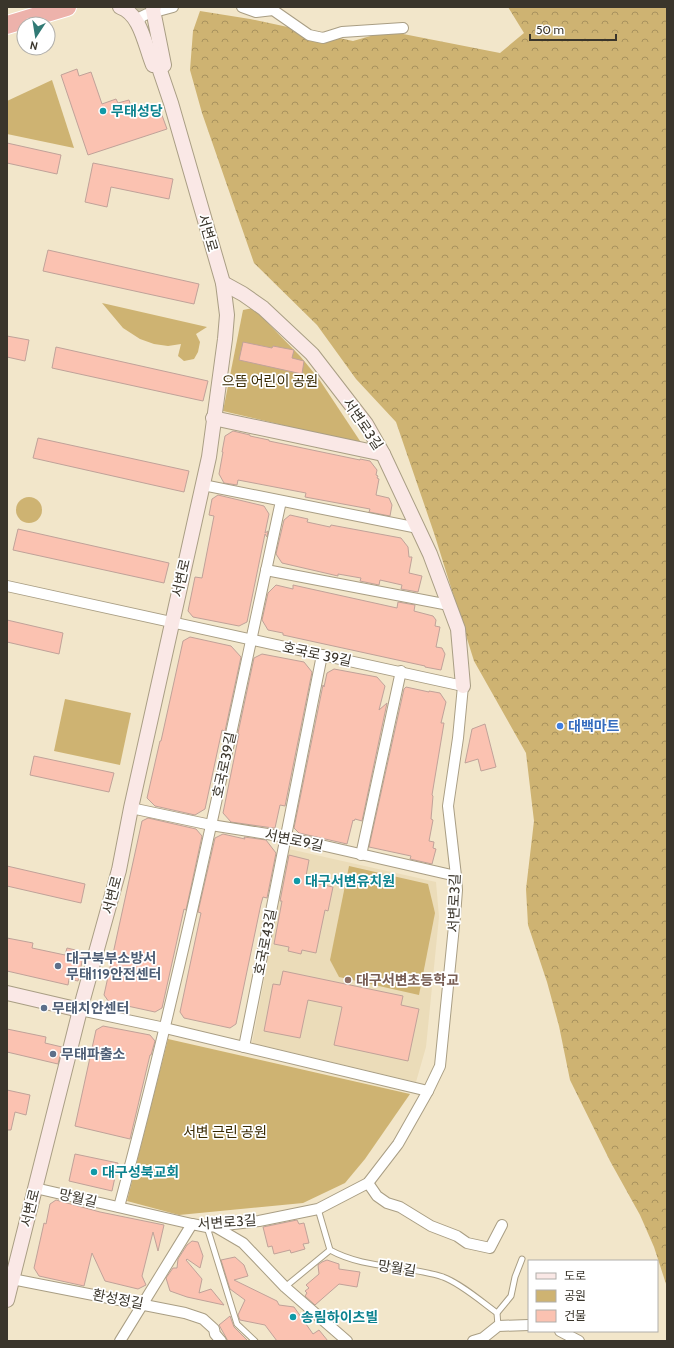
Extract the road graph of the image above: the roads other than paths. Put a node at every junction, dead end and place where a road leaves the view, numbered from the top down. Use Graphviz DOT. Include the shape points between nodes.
graph roads {
  1 [pos="67,7"];
  2 [pos="120,7"];
  3 [pos="173,7"];
  4 [pos="242,7"];
  5 [pos="154,9"];
  6 [pos="138,24"];
  7 [pos="7,25"];
  8 [pos="403,28"];
  9 [pos="154,53"];
  10 [pos="171,103"];
  11 [pos="223,283"];
  12 [pos="213,418"];
  13 [pos="383,454"];
  14 [pos="202,485"];
  15 [pos="280,501"];
  16 [pos="418,528"];
  17 [pos="266,570"];
  18 [pos="7,586"];
  19 [pos="449,606"];
  20 [pos="171,622"];
  21 [pos="251,640"];
  22 [pos="322,655"];
  23 [pos="401,672"];
  24 [pos="463,686"];
  25 [pos="131,808"];
  26 [pos="211,825"];
  27 [pos="286,837"];
  28 [pos="362,855"];
  29 [pos="456,876"];
  30 [pos="7,993"];
  31 [pos="80,1010"];
  32 [pos="165,1028"];
  33 [pos="244,1047"];
  34 [pos="428,1091"];
  35 [pos="368,1183"];
  36 [pos="35,1188"];
  37 [pos="118,1207"];
  38 [pos="318,1209"];
  39 [pos="192,1224"];
  40 [pos="502,1225"];
  41 [pos="211,1226"];
  42 [pos="330,1250"];
  43 [pos="522,1260"];
  44 [pos="12,1279"];
  45 [pos="285,1287"];
  46 [pos="7,1300"];
  47 [pos="142,1304"];
  48 [pos="497,1313"];
  49 [pos="528,1325"];
  50 [pos="498,1326"];
  51 [pos="562,1332"];
  52 [pos="216,1339"];
  53 [pos="120,1341"];
  54 [pos="254,1341"];
  55 [pos="347,1341"];
  56 [pos="473,1341"];
  57 [pos="579,1341"];
  1 -- 7 [label="highway"];
  2 -- 6 [label="street" via="127,9"];
  3 -- 5 [label="street"];
  4 -- 8 [label="street" via="256,12 272,10 309,35 323,38 342,32"];
  5 -- 6 [label="street" via="141,17"];
  5 -- 10 [label="street"];
  6 -- 10 [label="street"];
  9 -- 10 [label="street, 서변로"];
  10 -- 11 [label="street, 서변로"];
  11 -- 12 [label="street, 서변로" via="227,315"];
  11 -- 13 [label="street, 서변로3길" via="263,308 312,354 366,424"];
  12 -- 13 [label="street"];
  12 -- 14 [label="street, 서변로" via="209,456"];
  13 -- 16 [label="street, 서변로3길"];
  14 -- 15 [label="street"];
  14 -- 20 [label="street, 서변로"];
  15 -- 16 [label="street"];
  15 -- 17 [label="street, 호국로39길"];
  16 -- 19 [label="street, 서변로3길"];
  17 -- 19 [label="street"];
  17 -- 21 [label="street, 호국로39길"];
  18 -- 20 [label="street"];
  19 -- 24 [label="street, 서변로3길" via="458,629"];
  20 -- 21 [label="street, 호국로 39길"];
  20 -- 25 [label="street, 서변로"];
  21 -- 22 [label="street, 호국로 39길"];
  21 -- 26 [label="street, 호국로39길"];
  22 -- 23 [label="street, 호국로 39길"];
  22 -- 27 [label="street"];
  23 -- 24 [label="street, 호국로 39길"];
  23 -- 28 [label="street"];
  24 -- 29 [label="street, 서변로3길" via="448,806"];
  25 -- 26 [label="street, 서변로9길"];
  25 -- 31 [label="street, 서변로" via="119,870"];
  26 -- 27 [label="street, 서변로9길"];
  26 -- 32 [label="street, 호국로39길"];
  27 -- 28 [label="street, 서변로9길"];
  27 -- 33 [label="street, 호국로43길"];
  28 -- 29 [label="street, 서변로9길"];
  29 -- 34 [label="street, 서변로3길" via="455,916 440,1066"];
  30 -- 31 [label="street"];
  31 -- 32 [label="street"];
  31 -- 36 [label="street, 서변로"];
  32 -- 33 [label="street"];
  32 -- 37 [label="street"];
  33 -- 34 [label="street"];
  34 -- 35 [label="street, 서변로3길" via="398,1144"];
  35 -- 38 [label="street, 서변로3길"];
  35 -- 40 [label="street" via="377,1196 387,1203 468,1243 490,1248"];
  36 -- 37 [label="street, 망월길"];
  36 -- 44 [label="street, 서변로"];
  37 -- 39 [label="street, 망월길"];
  38 -- 41 [label="street, 서변로3길" via="259,1221"];
  38 -- 42 [label="lane"];
  39 -- 41 [label="street, 서변로3길"];
  39 -- 47 [label="street, 서변로3길"];
  41 -- 45 [label="street" via="243,1243"];
  41 -- 54 [label="lane" via="237,1324"];
  42 -- 45 [label="lane"];
  42 -- 48 [label="lane, 망월길" via="341,1256 445,1278"];
  43 -- 48 [label="lane" via="511,1296"];
  44 -- 46 [label="street, 서변로"];
  44 -- 47 [label="street, 환성정길"];
  45 -- 55 [label="street"];
  47 -- 52 [label="street, 환성정길" via="203,1319 214,1329"];
  47 -- 53 [label="street, 서변로3길"];
  48 -- 50 [label="lane"];
  49 -- 50 [label="street"];
  50 -- 56 [label="street" via="483,1338"];
  51 -- 57 [label="street"];
}
